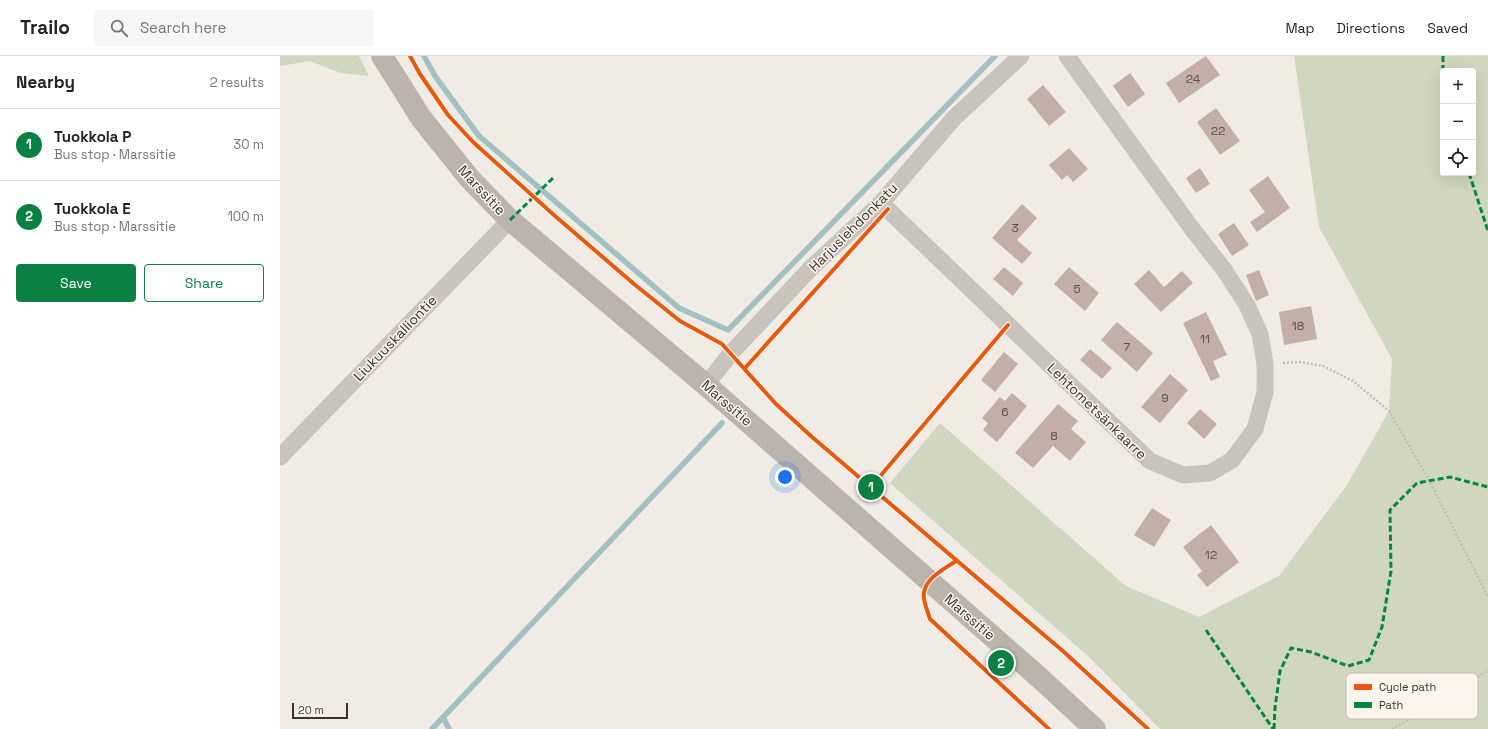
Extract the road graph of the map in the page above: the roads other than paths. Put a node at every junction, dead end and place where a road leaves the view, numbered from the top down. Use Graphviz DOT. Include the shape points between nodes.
graph roads {
  1 [pos="382,56"];
  2 [pos="1021,56"];
  3 [pos="1068,56"];
  4 [pos="881,203"];
  5 [pos="510,220"];
  6 [pos="706,384"];
  7 [pos="280,457"];
  8 [pos="1095,729"];
  1 -- 5 [label="main road, Marssitie" via="421,118 470,179"];
  2 -- 4 [label="street, Harjuslehdonkatu" via="954,118"];
  3 -- 4 [label="street, Lehtometsänkaarre" via="1225,271 1247,305 1260,334 1265,364 1265,392 1255,428 1232,460 1210,473 1183,475 1150,461"];
  4 -- 6 [label="street, Harjuslehdonkatu" via="810,269 731,353"];
  5 -- 6 [label="main road, Marssitie"];
  5 -- 7 [label="street, Liukuuskalliontie"];
  6 -- 8 [label="main road, Marssitie"];
}
